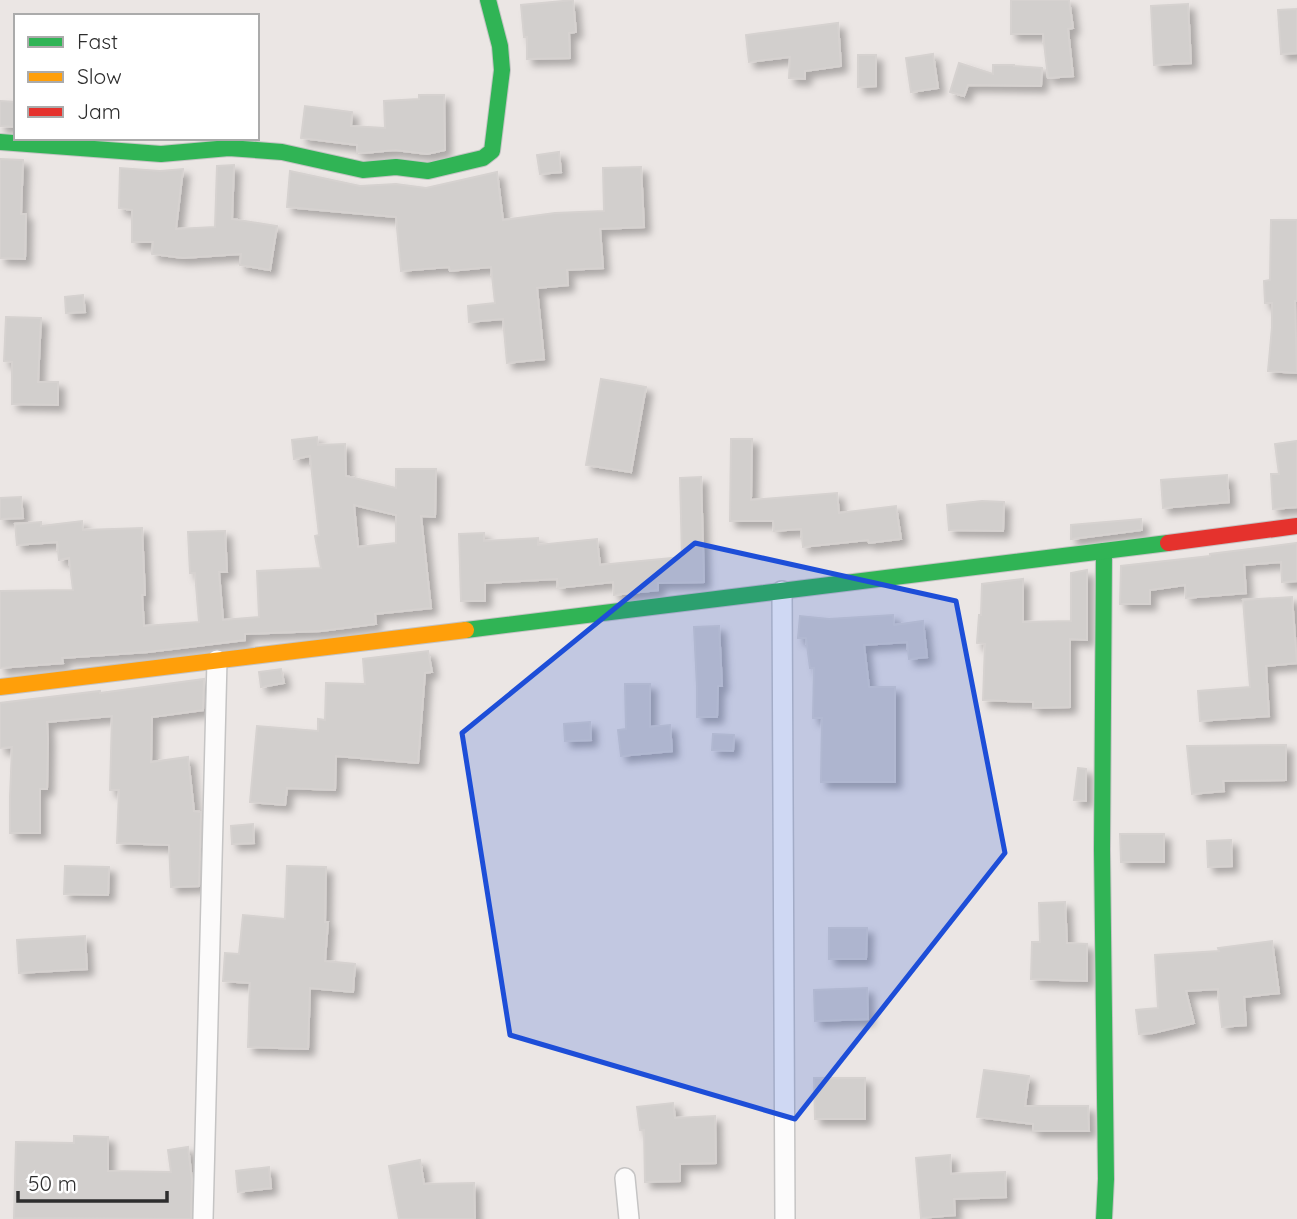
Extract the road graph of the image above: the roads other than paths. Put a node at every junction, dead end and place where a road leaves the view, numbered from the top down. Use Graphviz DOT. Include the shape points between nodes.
graph roads {
  1 [pos="488,0"];
  2 [pos="0,142"];
  3 [pos="1297,526"];
  4 [pos="1104,551"];
  5 [pos="782,591"];
  6 [pos="217,660"];
  7 [pos="0,687"];
  8 [pos="625,1178"];
  9 [pos="203,1219"];
  10 [pos="629,1219"];
  11 [pos="785,1219"];
  12 [pos="1104,1219"];
  1 -- 2 [label="street" via="502,84 492,151 483,158 428,171 396,167 363,170 282,152 229,148 161,154"];
  3 -- 4 [label="street"];
  4 -- 5 [label="street"];
  4 -- 12 [label="street"];
  5 -- 6 [label="street"];
  5 -- 11 [label="street"];
  6 -- 7 [label="street"];
  6 -- 9 [label="street"];
  8 -- 10 [label="street"];
}
